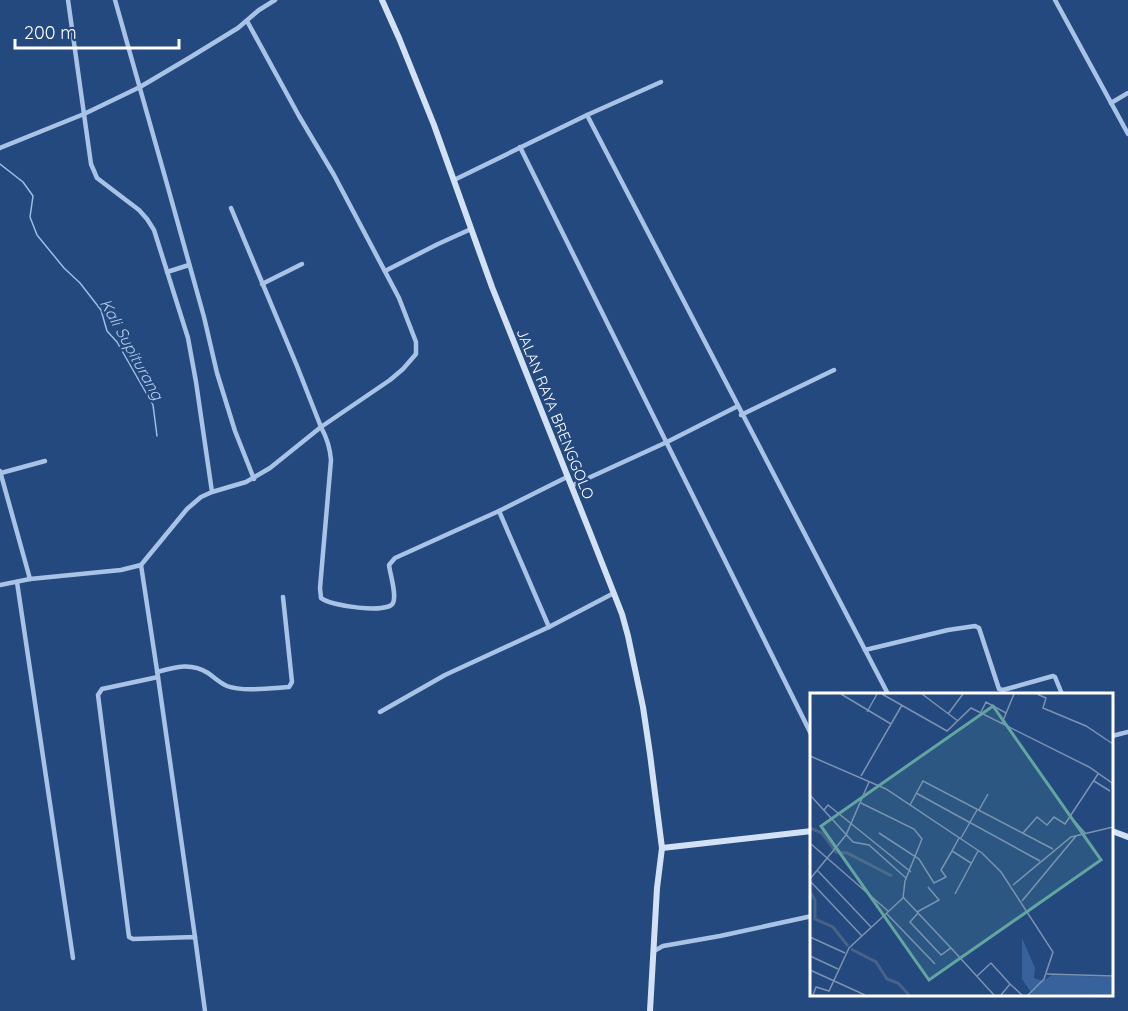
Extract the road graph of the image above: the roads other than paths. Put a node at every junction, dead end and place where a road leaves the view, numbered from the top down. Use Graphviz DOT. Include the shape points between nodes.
graph roads {
  1 [pos="68,0"];
  2 [pos="115,0"];
  3 [pos="275,0"];
  4 [pos="382,0"];
  5 [pos="1055,0"];
  6 [pos="247,21"];
  7 [pos="661,82"];
  8 [pos="140,87"];
  9 [pos="1128,93"];
  10 [pos="1111,103"];
  11 [pos="84,114"];
  12 [pos="586,116"];
  13 [pos="1128,134"];
  14 [pos="520,147"];
  15 [pos="0,148"];
  16 [pos="454,180"];
  17 [pos="231,208"];
  18 [pos="471,229"];
  19 [pos="302,264"];
  20 [pos="189,265"];
  21 [pos="385,271"];
  22 [pos="167,272"];
  23 [pos="262,284"];
  24 [pos="834,370"];
  25 [pos="738,406"];
  26 [pos="741,415"];
  27 [pos="321,427"];
  28 [pos="667,442"];
  29 [pos="45,461"];
  30 [pos="0,472"];
  31 [pos="567,477"];
  32 [pos="254,479"];
  33 [pos="571,486"];
  34 [pos="212,492"];
  35 [pos="499,510"];
  36 [pos="141,565"];
  37 [pos="30,579"];
  38 [pos="17,582"];
  39 [pos="0,585"];
  40 [pos="614,593"];
  41 [pos="283,597"];
  42 [pos="549,627"];
  43 [pos="865,650"];
  44 [pos="158,674"];
  45 [pos="887,693"];
  46 [pos="1062,693"];
  47 [pos="380,712"];
  48 [pos="810,732"];
  49 [pos="1128,732"];
  50 [pos="1113,736"];
  51 [pos="810,831"];
  52 [pos="1113,831"];
  53 [pos="1128,837"];
  54 [pos="662,848"];
  55 [pos="810,916"];
  56 [pos="195,937"];
  57 [pos="654,951"];
  58 [pos="73,958"];
  59 [pos="205,1011"];
  60 [pos="650,1011"];
  1 -- 11 [label="street"];
  2 -- 8 [label="street"];
  3 -- 6 [label="street"];
  4 -- 16 [label="main road, JALAN RAYA BRENGGOLO"];
  5 -- 10 [label="street"];
  6 -- 8 [label="street"];
  6 -- 21 [label="street"];
  7 -- 12 [label="street"];
  8 -- 11 [label="street"];
  8 -- 20 [label="street"];
  9 -- 10 [label="street"];
  10 -- 13 [label="street"];
  11 -- 15 [label="street"];
  11 -- 22 [label="street" via="91,164 97,178 147,219"];
  12 -- 14 [label="street"];
  12 -- 25 [label="street"];
  14 -- 16 [label="street"];
  14 -- 28 [label="street"];
  16 -- 18 [label="main road, JALAN RAYA BRENGGOLO"];
  17 -- 23 [label="street"];
  18 -- 21 [label="street"];
  18 -- 31 [label="main road, JALAN RAYA BRENGGOLO"];
  19 -- 23 [label="street"];
  20 -- 22 [label="street"];
  20 -- 32 [label="street" via="235,431"];
  21 -- 27 [label="street" via="416,342 416,354 390,380"];
  22 -- 34 [label="street" via="188,338"];
  23 -- 27 [label="street"];
  24 -- 26 [label="street"];
  25 -- 26 [label="street"];
  25 -- 28 [label="street"];
  26 -- 43 [label="street"];
  27 -- 32 [label="street"];
  27 -- 35 [label="street" via="331,448 320,588 325,602 391,606 394,597 389,565 395,558"];
  28 -- 33 [label="street"];
  28 -- 48 [label="street"];
  29 -- 30 [label="street"];
  30 -- 37 [label="street"];
  31 -- 33 [label="main road, JALAN RAYA BRENGGOLO"];
  31 -- 35 [label="street"];
  32 -- 34 [label="street"];
  33 -- 40 [label="main road, JALAN RAYA BRENGGOLO"];
  34 -- 36 [label="street" via="187,509"];
  35 -- 42 [label="street"];
  36 -- 37 [label="street"];
  36 -- 44 [label="street"];
  37 -- 38 [label="street"];
  38 -- 39 [label="street"];
  38 -- 58 [label="street"];
  40 -- 42 [label="street"];
  40 -- 54 [label="main road, JALAN RAYA BRENGGOLO" via="643,706"];
  41 -- 44 [label="street" via="292,682 289,687 238,689 194,666"];
  42 -- 47 [label="street" via="445,675"];
  43 -- 45 [label="street"];
  43 -- 46 [label="street" via="975,626 979,628 999,689 1053,676"];
  44 -- 56 [label="street"];
  44 -- 56 [label="street" via="102,689 98,695 129,937"];
  49 -- 50 [label="street"];
  51 -- 54 [label="main road"];
  52 -- 53 [label="main road"];
  54 -- 57 [label="main road, JALAN RAYA BRENGGOLO"];
  55 -- 57 [label="street"];
  56 -- 59 [label="street"];
  57 -- 60 [label="main road, JALAN RAYA BRENGGOLO"];
}
